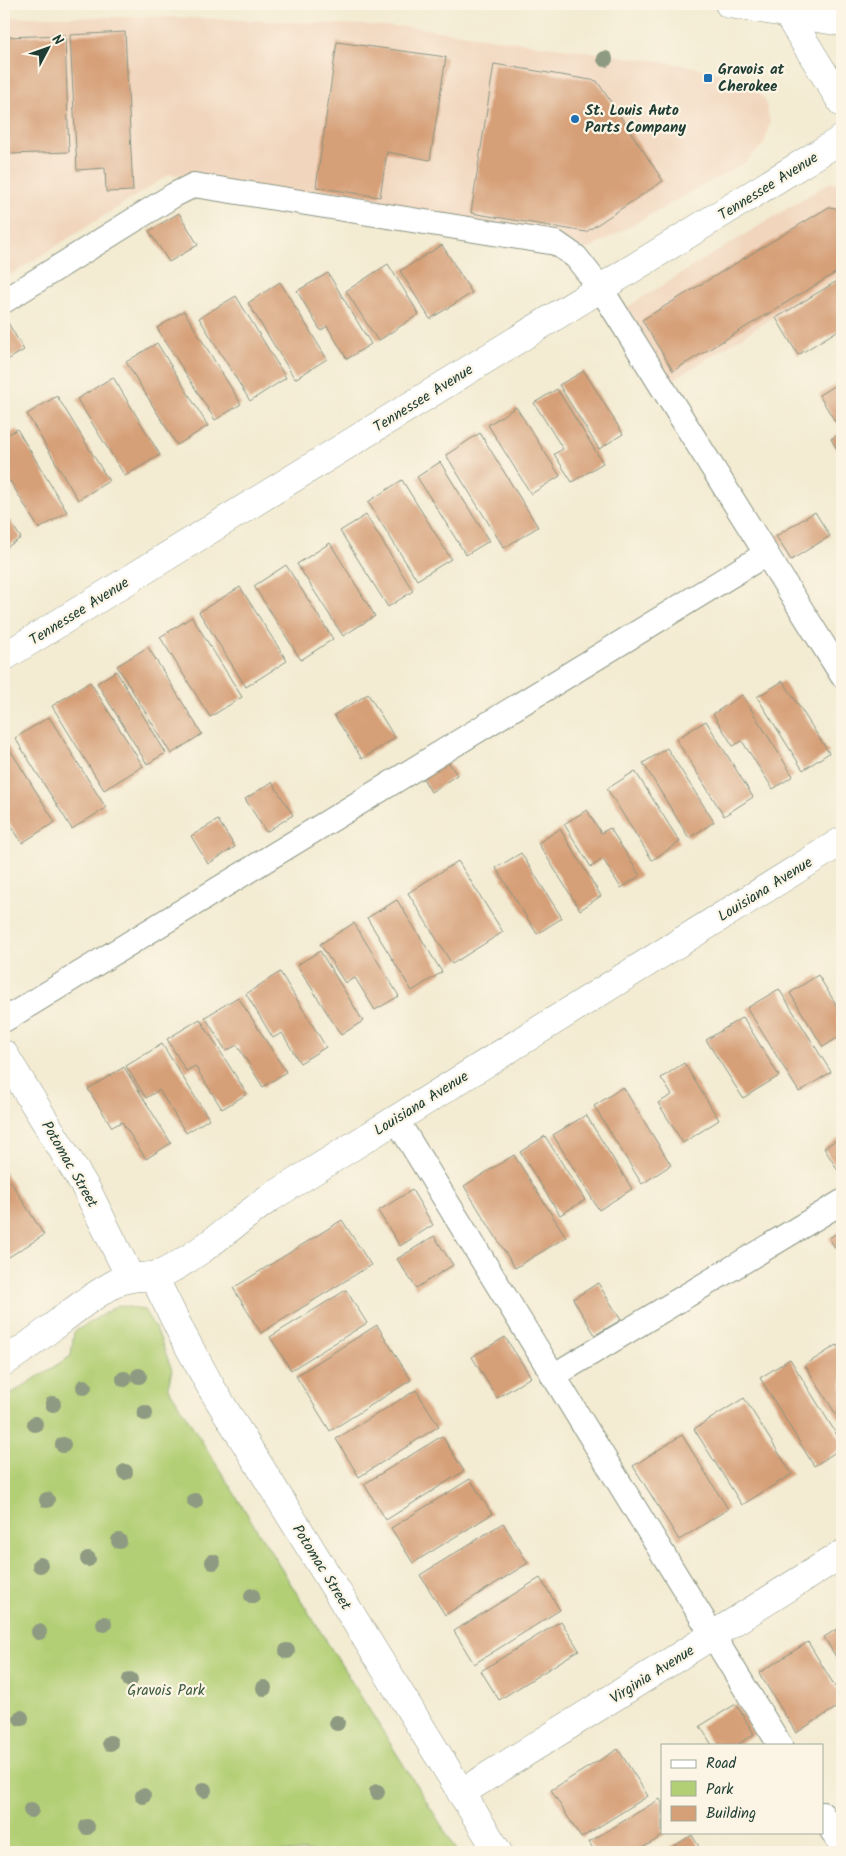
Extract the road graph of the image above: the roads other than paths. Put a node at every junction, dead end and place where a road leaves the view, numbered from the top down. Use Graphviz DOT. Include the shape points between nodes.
graph roads {
  1 [pos="729,4"];
  2 [pos="784,9"];
  3 [pos="842,22"];
  4 [pos="842,103"];
  5 [pos="842,139"];
  6 [pos="601,289"];
  7 [pos="4,301"];
  8 [pos="766,554"];
  9 [pos="4,657"];
  10 [pos="842,675"];
  11 [pos="842,841"];
  12 [pos="4,1020"];
  13 [pos="4,1054"];
  14 [pos="396,1119"];
  15 [pos="842,1202"];
  16 [pos="142,1277"];
  17 [pos="4,1362"];
  18 [pos="554,1376"];
  19 [pos="842,1554"];
  20 [pos="713,1635"];
  21 [pos="779,1744"];
  22 [pos="461,1793"];
  23 [pos="824,1817"];
  24 [pos="842,1847"];
  25 [pos="498,1852"];
  1 -- 2 [label="street"];
  2 -- 3 [label="street"];
  2 -- 4 [label="street"];
  5 -- 6 [label="street, Tennessee Avenue"];
  6 -- 7 [label="lane" via="576,257 556,243 194,185"];
  6 -- 8 [label="lane"];
  6 -- 9 [label="street, Tennessee Avenue"];
  8 -- 10 [label="lane"];
  8 -- 12 [label="lane"];
  11 -- 14 [label="street, Louisiana Avenue"];
  13 -- 16 [label="street, Potomac Street"];
  14 -- 16 [label="street, Louisiana Avenue" via="270,1198 168,1271"];
  14 -- 18 [label="lane"];
  15 -- 18 [label="lane"];
  16 -- 17 [label="street, Louisiana Avenue" via="117,1283 84,1302"];
  16 -- 22 [label="street, Potomac Street" via="182,1334 212,1389"];
  18 -- 20 [label="lane"];
  19 -- 20 [label="street, Virginia Avenue"];
  20 -- 21 [label="lane"];
  20 -- 22 [label="street, Virginia Avenue"];
  22 -- 25 [label="street, Potomac Street"];
  23 -- 24 [label="lane"];
}
